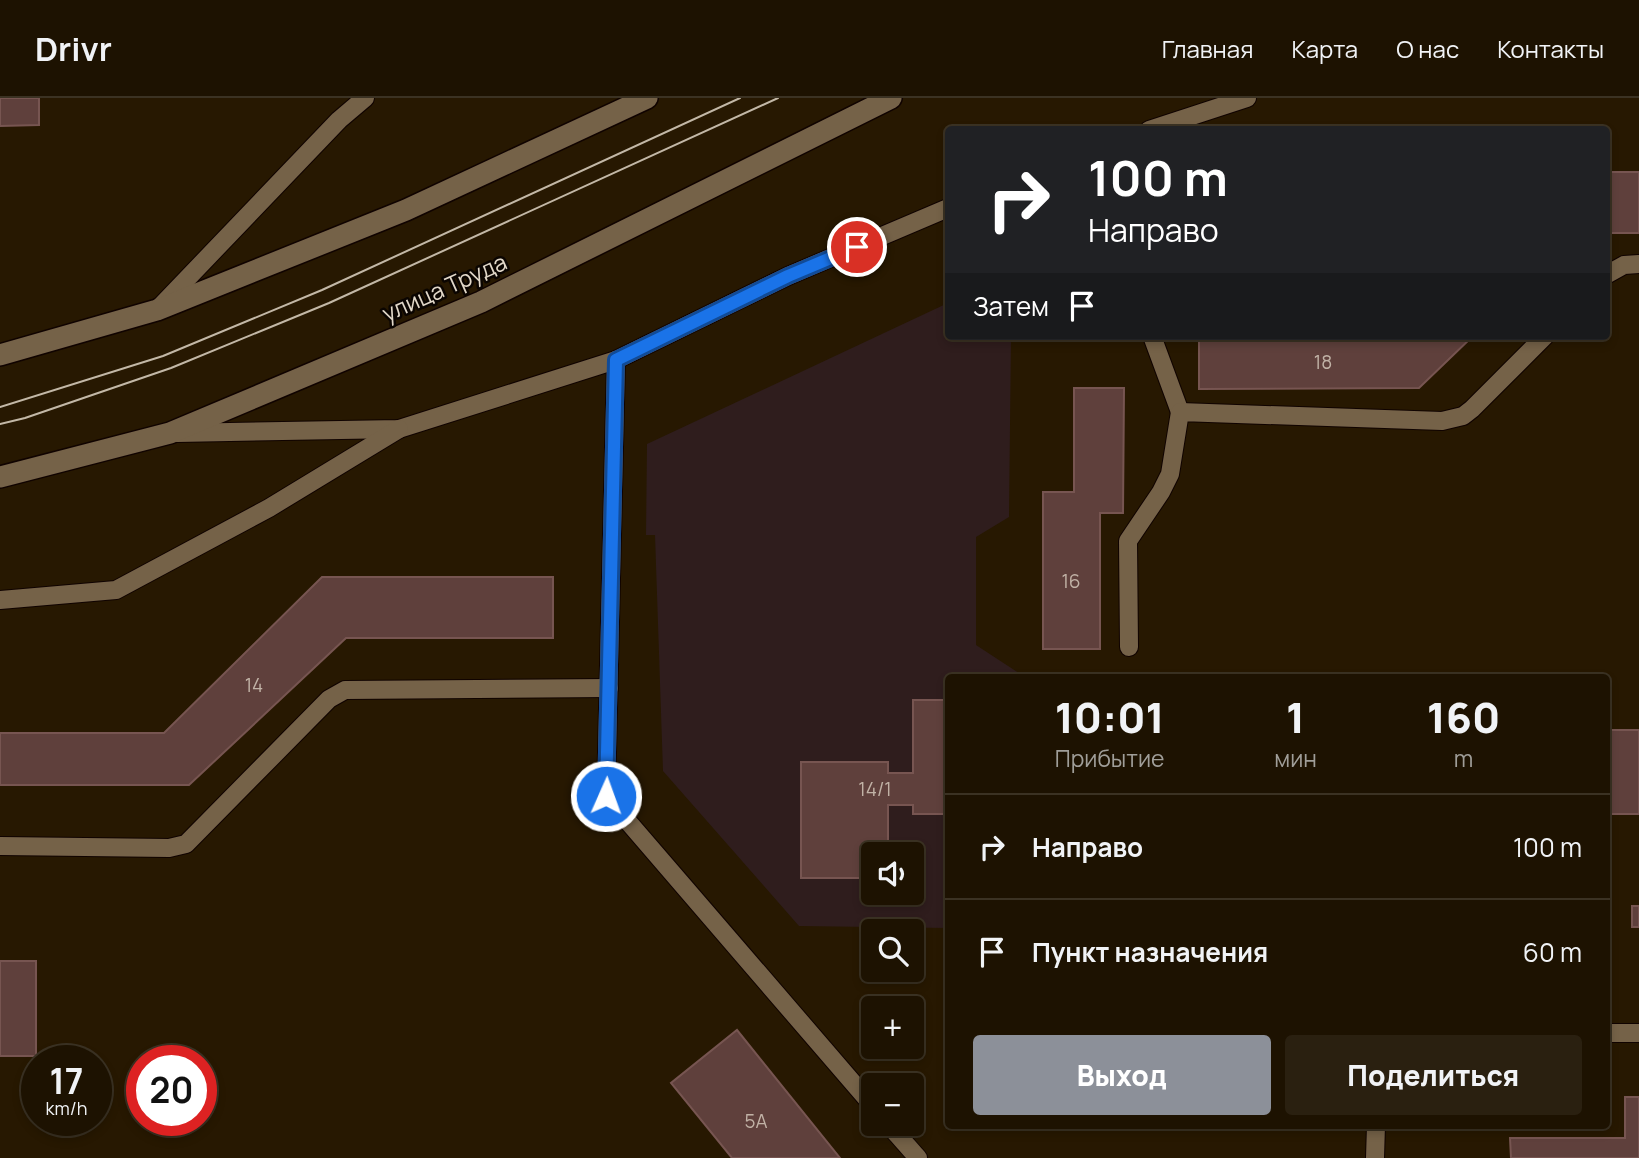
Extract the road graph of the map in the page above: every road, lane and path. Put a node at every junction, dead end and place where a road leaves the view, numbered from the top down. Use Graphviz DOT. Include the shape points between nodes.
graph roads {
  1 [pos="365,98"];
  2 [pos="647,98"];
  3 [pos="891,98"];
  4 [pos="1247,98"];
  5 [pos="1162,126"];
  6 [pos="945,209"];
  7 [pos="1639,264"];
  8 [pos="1610,273"];
  9 [pos="157,310"];
  10 [pos="1153,340"];
  11 [pos="1541,340"];
  12 [pos="0,355"];
  13 [pos="616,360"];
  14 [pos="1180,412"];
  15 [pos="399,429"];
  16 [pos="170,433"];
  17 [pos="0,477"];
  18 [pos="0,600"];
  19 [pos="1129,647"];
  20 [pos="609,688"];
  21 [pos="0,846"];
  22 [pos="1610,1033"];
  23 [pos="1639,1033"];
  24 [pos="861,1092"];
  25 [pos="1376,1129"];
  26 [pos="899,1136"];
  27 [pos="918,1158"];
  28 [pos="1375,1158"];
  1 -- 9 [label="lane"];
  2 -- 9 [label="main road" via="406,210"];
  3 -- 16 [label="main road, улица Труда" via="481,302"];
  4 -- 5 [label="lane"];
  6 -- 13 [label="lane" via="788,276"];
  7 -- 8 [label="lane"];
  9 -- 12 [label="main road"];
  10 -- 14 [label="lane"];
  11 -- 14 [label="lane" via="1472,409 1452,420"];
  13 -- 15 [label="lane"];
  13 -- 20 [label="lane"];
  14 -- 19 [label="lane" via="1170,474 1128,541"];
  15 -- 16 [label="lane"];
  15 -- 18 [label="lane" via="269,508 116,590"];
  16 -- 17 [label="main road, улица Труда"];
  20 -- 21 [label="lane" via="345,690 329,699 186,844 169,848"];
  20 -- 24 [label="lane" via="606,796"];
  22 -- 23 [label="lane"];
  25 -- 28 [label="lane"];
  26 -- 27 [label="lane"];
}
